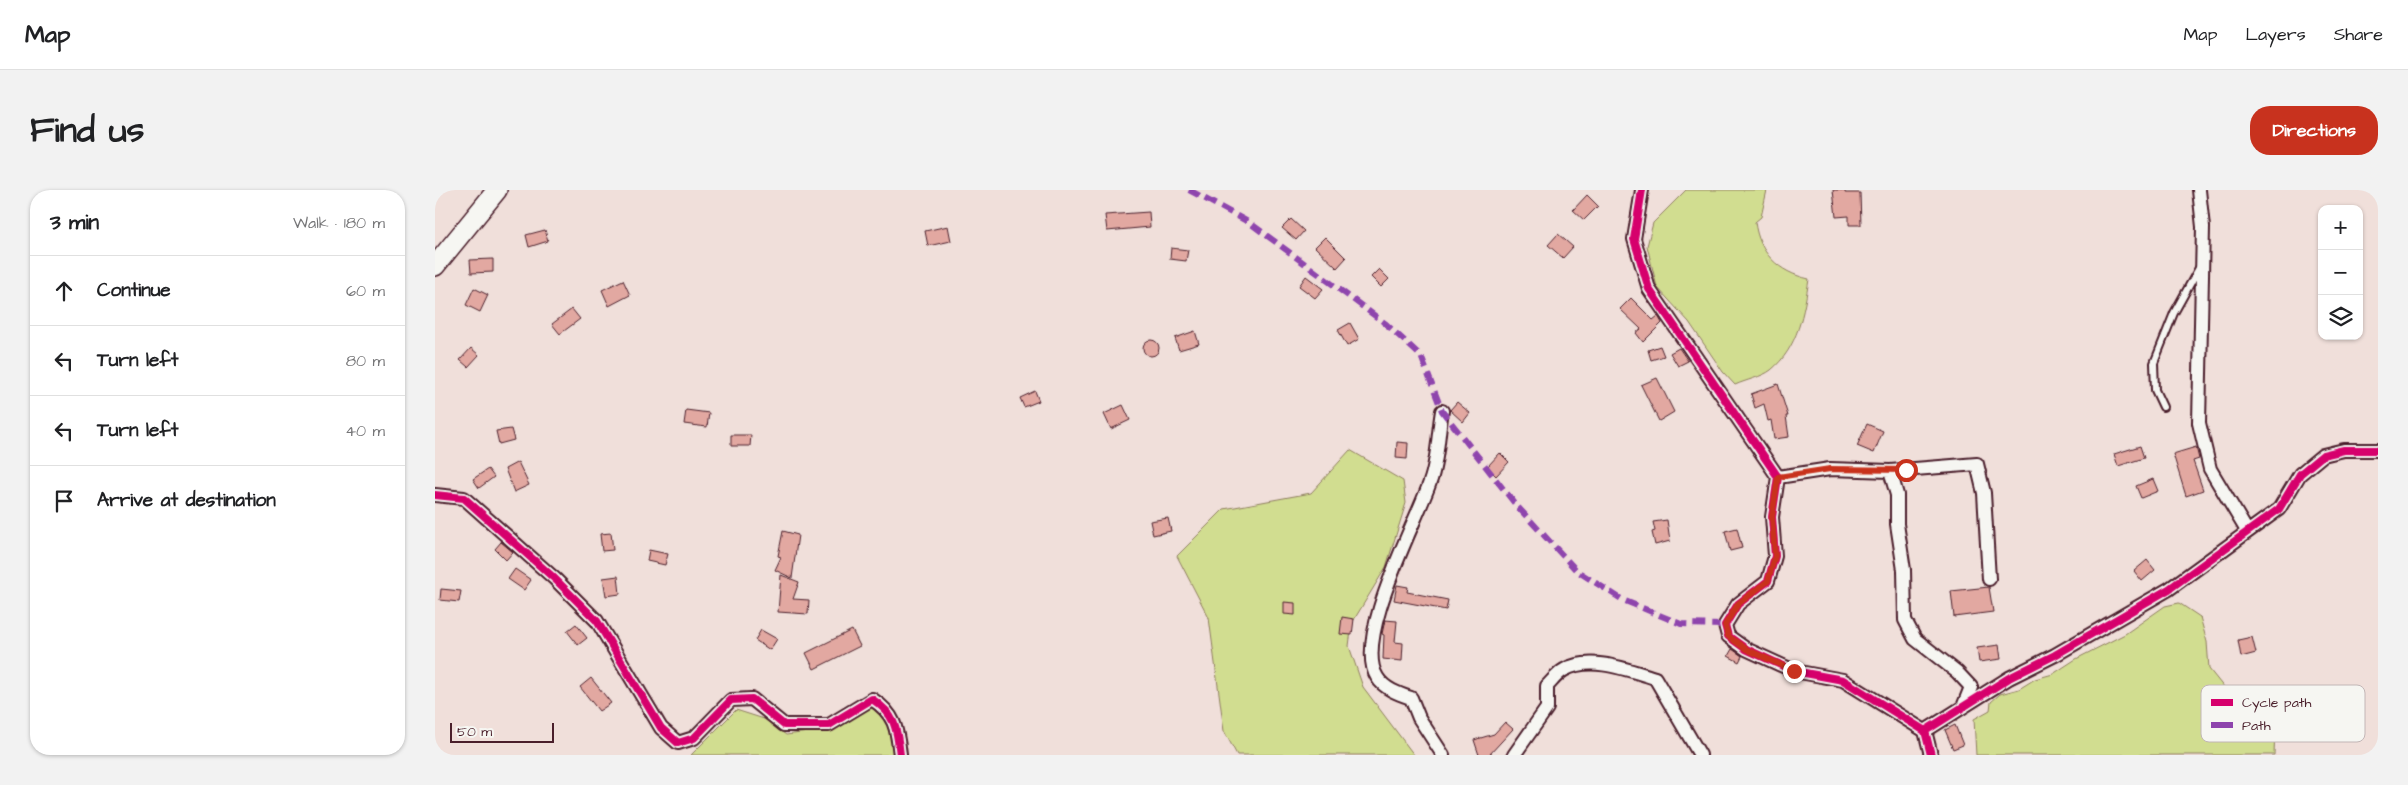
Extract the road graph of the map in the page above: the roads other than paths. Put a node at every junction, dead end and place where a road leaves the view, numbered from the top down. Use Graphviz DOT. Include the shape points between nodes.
graph roads {
  1 [pos="497,190"];
  2 [pos="1642,190"];
  3 [pos="2199,190"];
  4 [pos="2201,265"];
  5 [pos="435,266"];
  6 [pos="2163,407"];
  7 [pos="1442,411"];
  8 [pos="2378,450"];
  9 [pos="1890,471"];
  10 [pos="1778,477"];
  11 [pos="435,496"];
  12 [pos="2247,531"];
  13 [pos="1989,579"];
  14 [pos="1963,707"];
  15 [pos="1925,731"];
  16 [pos="900,755"];
  17 [pos="1443,755"];
  18 [pos="1514,755"];
  19 [pos="1700,755"];
  20 [pos="1931,755"];
  1 -- 5 [label="street"];
  2 -- 10 [label="street" via="1634,239 1649,289"];
  3 -- 4 [label="street" via="2203,227"];
  4 -- 6 [label="lane" via="2174,313 2154,363 2155,390"];
  4 -- 12 [label="street" via="2199,423 2210,469"];
  7 -- 17 [label="street" via="1431,480 1375,621 1370,653 1376,676 1392,691 1411,698 1419,718"];
  8 -- 12 [label="street" via="2344,450 2323,455 2300,474 2279,509"];
  9 -- 10 [label="street" via="1830,469"];
  9 -- 13 [label="street" via="1977,464 1984,493"];
  9 -- 14 [label="street" via="1897,495 1905,620 1915,639 1957,672 1971,688"];
  10 -- 15 [label="street" via="1772,517 1775,556 1768,581 1738,604 1725,625 1728,636 1746,649 1794,671 1843,680"];
  11 -- 16 [label="street" via="464,498 597,621 661,728 678,743 694,738 731,700 752,699 784,725 829,725 872,699 887,709 898,735"];
  12 -- 14 [label="street" via="2169,589"];
  14 -- 15 [label="street"];
  15 -- 20 [label="street"];
  18 -- 19 [label="street" via="1547,708 1547,686 1563,670 1585,664 1617,667 1655,678"];
}
